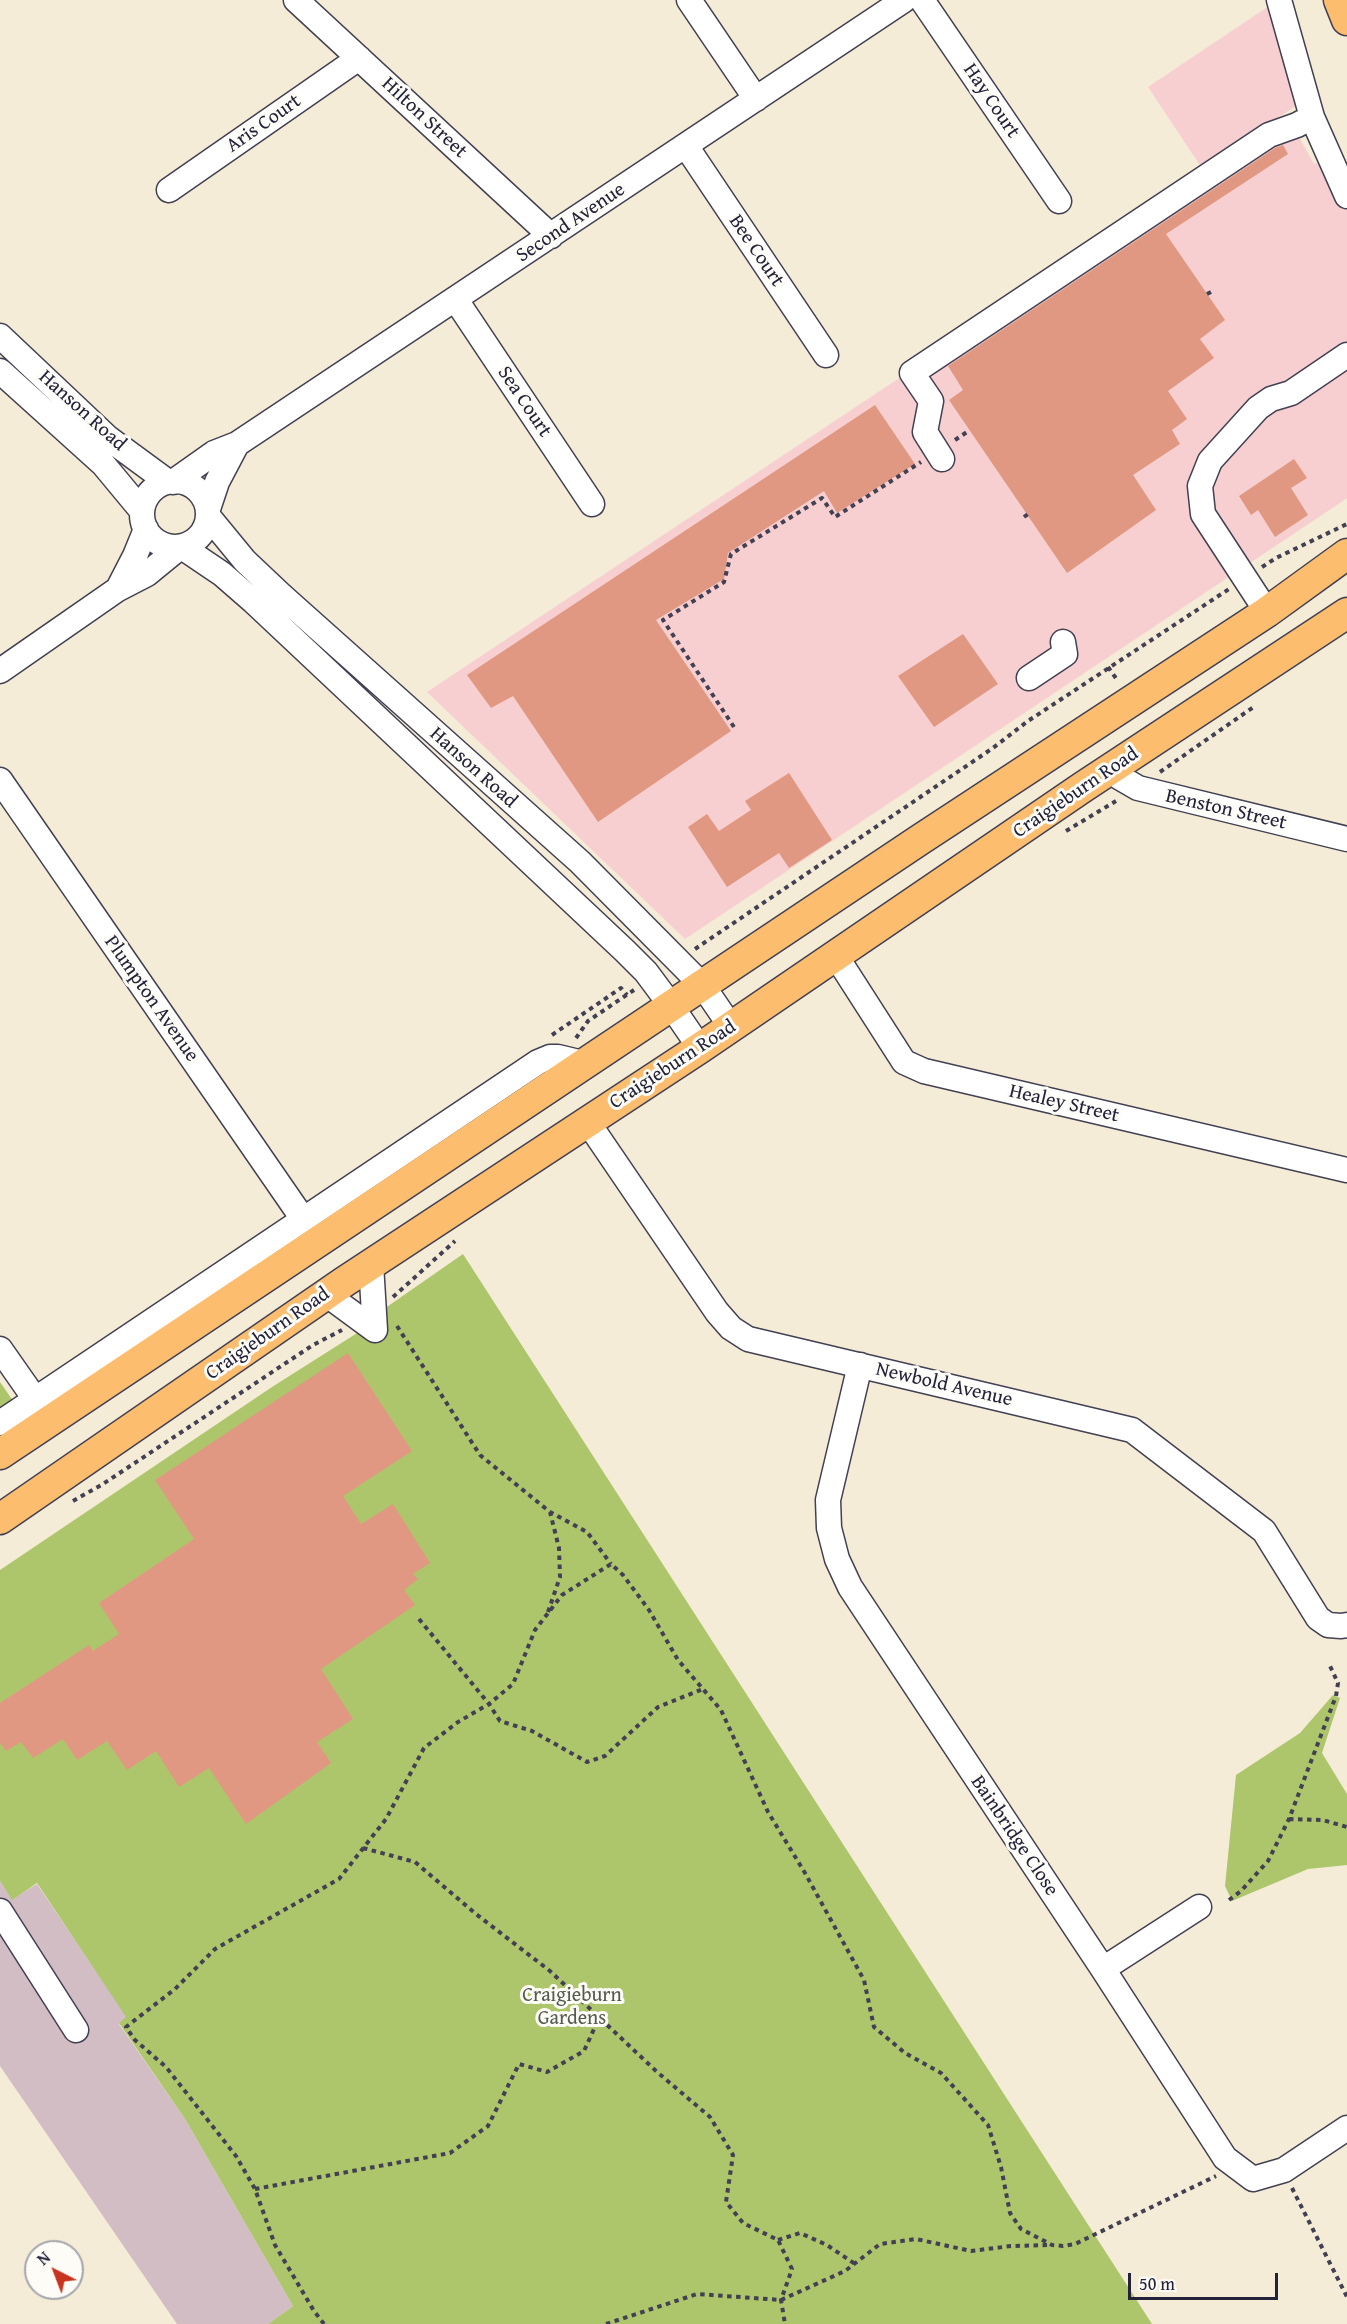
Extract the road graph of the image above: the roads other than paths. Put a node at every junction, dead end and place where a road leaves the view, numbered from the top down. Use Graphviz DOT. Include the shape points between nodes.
graph roads {
  1 [pos="296,0"];
  2 [pos="689,0"];
  3 [pos="904,0"];
  4 [pos="922,0"];
  5 [pos="1279,0"];
  6 [pos="1339,0"];
  7 [pos="1347,20"];
  8 [pos="359,58"];
  9 [pos="756,99"];
  10 [pos="1312,117"];
  11 [pos="686,146"];
  12 [pos="169,190"];
  13 [pos="1347,196"];
  14 [pos="1059,201"];
  15 [pos="551,236"];
  16 [pos="456,300"];
  17 [pos="0,336"];
  18 [pos="826,355"];
  19 [pos="1347,356"];
  20 [pos="0,371"];
  21 [pos="237,444"];
  22 [pos="940,455"];
  23 [pos="170,482"];
  24 [pos="592,504"];
  25 [pos="208,512"];
  26 [pos="144,520"];
  27 [pos="181,547"];
  28 [pos="1347,554"];
  29 [pos="118,589"];
  30 [pos="1267,612"];
  31 [pos="1347,613"];
  32 [pos="1064,642"];
  33 [pos="1292,649"];
  34 [pos="0,671"];
  35 [pos="1029,678"];
  36 [pos="1112,768"];
  37 [pos="0,780"];
  38 [pos="1347,839"];
  39 [pos="836,956"];
  40 [pos="703,986"];
  41 [pos="672,1007"];
  42 [pos="731,1027"];
  43 [pos="700,1048"];
  44 [pos="575,1061"];
  45 [pos="587,1121"];
  46 [pos="1347,1170"];
  47 [pos="303,1219"];
  48 [pos="371,1264"];
  49 [pos="326,1294"];
  50 [pos="0,1349"];
  51 [pos="860,1365"];
  52 [pos="34,1399"];
  53 [pos="0,1423"];
  54 [pos="0,1454"];
  55 [pos="0,1519"];
  56 [pos="1338,1625"];
  57 [pos="1199,1907"];
  58 [pos="0,1911"];
  59 [pos="1103,1969"];
  60 [pos="76,2030"];
  61 [pos="1347,2128"];
  1 -- 8 [label="street, Hilton Street"];
  2 -- 9 [label="street"];
  3 -- 9 [label="street, Second Avenue"];
  4 -- 14 [label="street, Hay Court"];
  5 -- 10 [label="street"];
  6 -- 7 [label="main road"];
  8 -- 12 [label="street, Aris Court"];
  8 -- 15 [label="street, Hilton Street"];
  9 -- 11 [label="street, Second Avenue"];
  10 -- 13 [label="street"];
  10 -- 22 [label="street" via="1269,135 912,373 931,401 925,432"];
  11 -- 15 [label="street, Second Avenue"];
  11 -- 18 [label="street, Bee Court"];
  15 -- 16 [label="street, Second Avenue"];
  16 -- 21 [label="street, Second Avenue"];
  16 -- 24 [label="street, Sea Court"];
  17 -- 23 [label="street, Hanson Road" via="108,438"];
  19 -- 30 [label="street" via="1291,393 1282,409 1266,421 1244,426 1210,461 1200,486 1203,514"];
  20 -- 26 [label="street, Hanson Road" via="103,464"];
  21 -- 23 [label="street, Second Avenue" via="214,453"];
  21 -- 25 [label="street, Second Avenue" via="217,482"];
  23 -- 25 [label="street" via="192,486"];
  23 -- 26 [label="street" via="148,496"];
  25 -- 27 [label="street" via="203,532"];
  25 -- 40 [label="street, Hanson Road" via="245,561 580,862"];
  26 -- 27 [label="street" via="152,538 160,544"];
  26 -- 29 [label="street" via="135,556"];
  27 -- 29 [label="street" via="147,574"];
  27 -- 41 [label="street, Hanson Road" via="253,601 592,919 651,979"];
  28 -- 30 [label="main road"];
  29 -- 34 [label="street"];
  30 -- 33 [label="main road"];
  30 -- 40 [label="main road"];
  31 -- 33 [label="main road, Craigieburn Road"];
  32 -- 35 [label="street" via="1065,654"];
  33 -- 36 [label="main road, Craigieburn Road"];
  36 -- 38 [label="street, Benston Street" via="1138,788"];
  36 -- 39 [label="main road, Craigieburn Road"];
  37 -- 47 [label="street, Plumpton Avenue"];
  39 -- 42 [label="main road, Craigieburn Road"];
  39 -- 46 [label="street, Healey Street" via="904,1062 924,1071"];
  40 -- 41 [label="main road"];
  40 -- 42 [label="street, Hanson Road"];
  41 -- 43 [label="street, Hanson Road"];
  41 -- 44 [label="main road"];
  42 -- 43 [label="main road, Craigieburn Road"];
  43 -- 45 [label="main road, Craigieburn Road"];
  44 -- 47 [label="street" via="550,1057 538,1062"];
  44 -- 54 [label="main road"];
  45 -- 48 [label="main road, Craigieburn Road"];
  45 -- 51 [label="street, Newbold Avenue" via="731,1328 748,1339"];
  47 -- 52 [label="street"];
  48 -- 49 [label="main road, Craigieburn Road"];
  48 -- 49 [label="street" via="372,1311"];
  49 -- 55 [label="main road, Craigieburn Road"];
  50 -- 52 [label="street"];
  51 -- 56 [label="street, Newbold Avenue" via="1132,1430 1264,1531 1313,1612"];
  51 -- 59 [label="street, Bainbridge Close" via="828,1500 829,1528 837,1559 850,1587"];
  52 -- 53 [label="street"];
  57 -- 59 [label="street"];
  58 -- 60 [label="street"];
  59 -- 61 [label="street, Bainbridge Close" via="1225,2158 1253,2179 1284,2170"];
}
